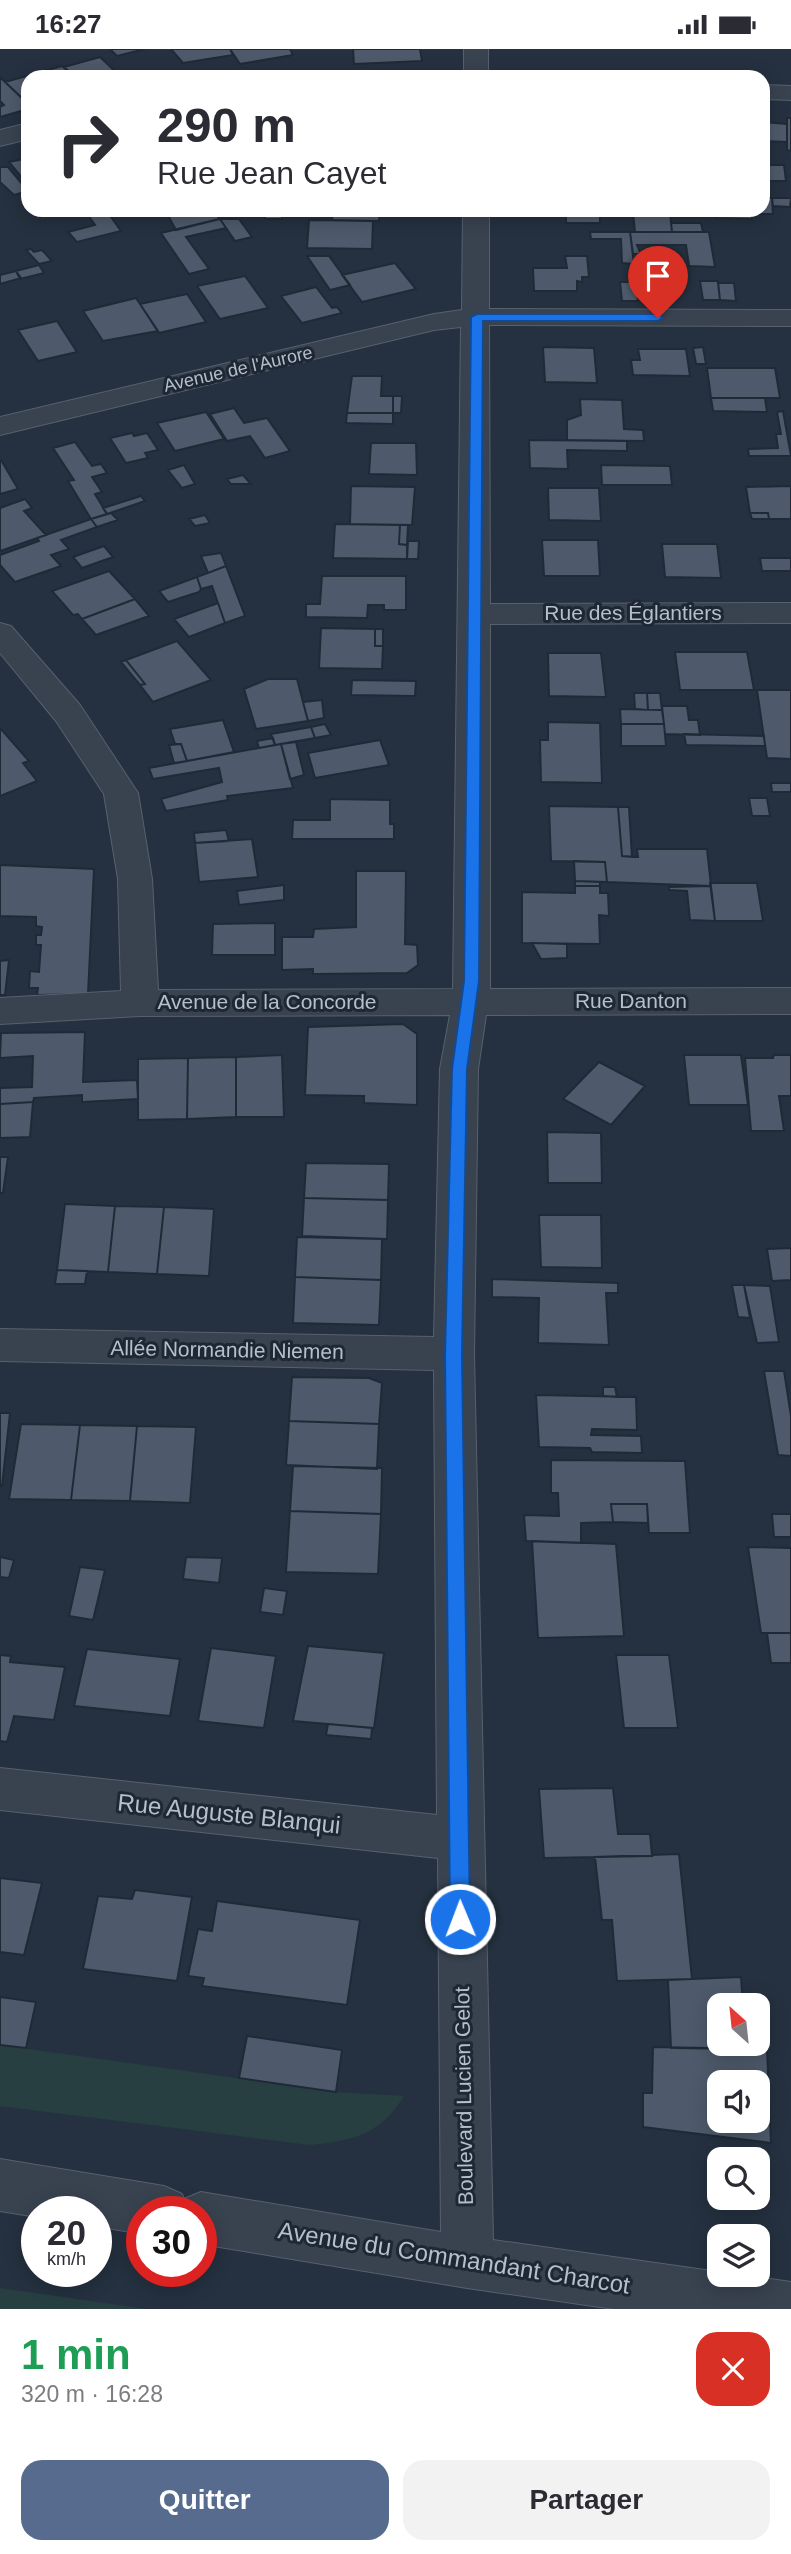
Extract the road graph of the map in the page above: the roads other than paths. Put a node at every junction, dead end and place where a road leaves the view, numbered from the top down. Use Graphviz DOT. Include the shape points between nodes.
graph roads {
  1 [pos="476,49"];
  2 [pos="476,70"];
  3 [pos="770,92"];
  4 [pos="791,93"];
  5 [pos="21,133"];
  6 [pos="0,138"];
  7 [pos="476,217"];
  8 [pos="477,317"];
  9 [pos="791,318"];
  10 [pos="0,426"];
  11 [pos="791,613"];
  12 [pos="475,614"];
  13 [pos="0,633"];
  14 [pos="471,1001"];
  15 [pos="791,1001"];
  16 [pos="140,1003"];
  17 [pos="0,1011"];
  18 [pos="0,1345"];
  19 [pos="454,1355"];
  20 [pos="0,1789"];
  21 [pos="459,1839"];
  22 [pos="0,2185"];
  23 [pos="126,2206"];
  24 [pos="217,2221"];
  25 [pos="467,2262"];
  26 [pos="791,2308"];
  1 -- 2 [label="street"];
  3 -- 4 [label="street"];
  5 -- 6 [label="street"];
  7 -- 8 [label="street, Boulevard Lucien Gelot"];
  8 -- 9 [label="street, Avenue de l'Aurore"];
  8 -- 10 [label="street, Avenue de l'Aurore" via="434,322"];
  8 -- 12 [label="street, Boulevard Lucien Gelot"];
  11 -- 12 [label="street, Rue des Églantiers"];
  12 -- 14 [label="street, Boulevard Lucien Gelot"];
  13 -- 16 [label="street, Avenue de la Concorde" via="68,713 121,793 135,879"];
  14 -- 15 [label="street, Rue Danton"];
  14 -- 16 [label="street, Avenue de la Concorde"];
  14 -- 19 [label="street, Boulevard Lucien Gelot" via="459,1069"];
  16 -- 17 [label="street"];
  18 -- 19 [label="street, Allée Normandie Niemen"];
  19 -- 21 [label="street, Boulevard Lucien Gelot"];
  20 -- 21 [label="street, Rue Auguste Blanqui"];
  21 -- 25 [label="street, Boulevard Lucien Gelot"];
  22 -- 23 [label="street"];
  24 -- 25 [label="street, Avenue du Commandant Charcot"];
  25 -- 26 [label="street, Avenue du Commandant Charcot"];
}
